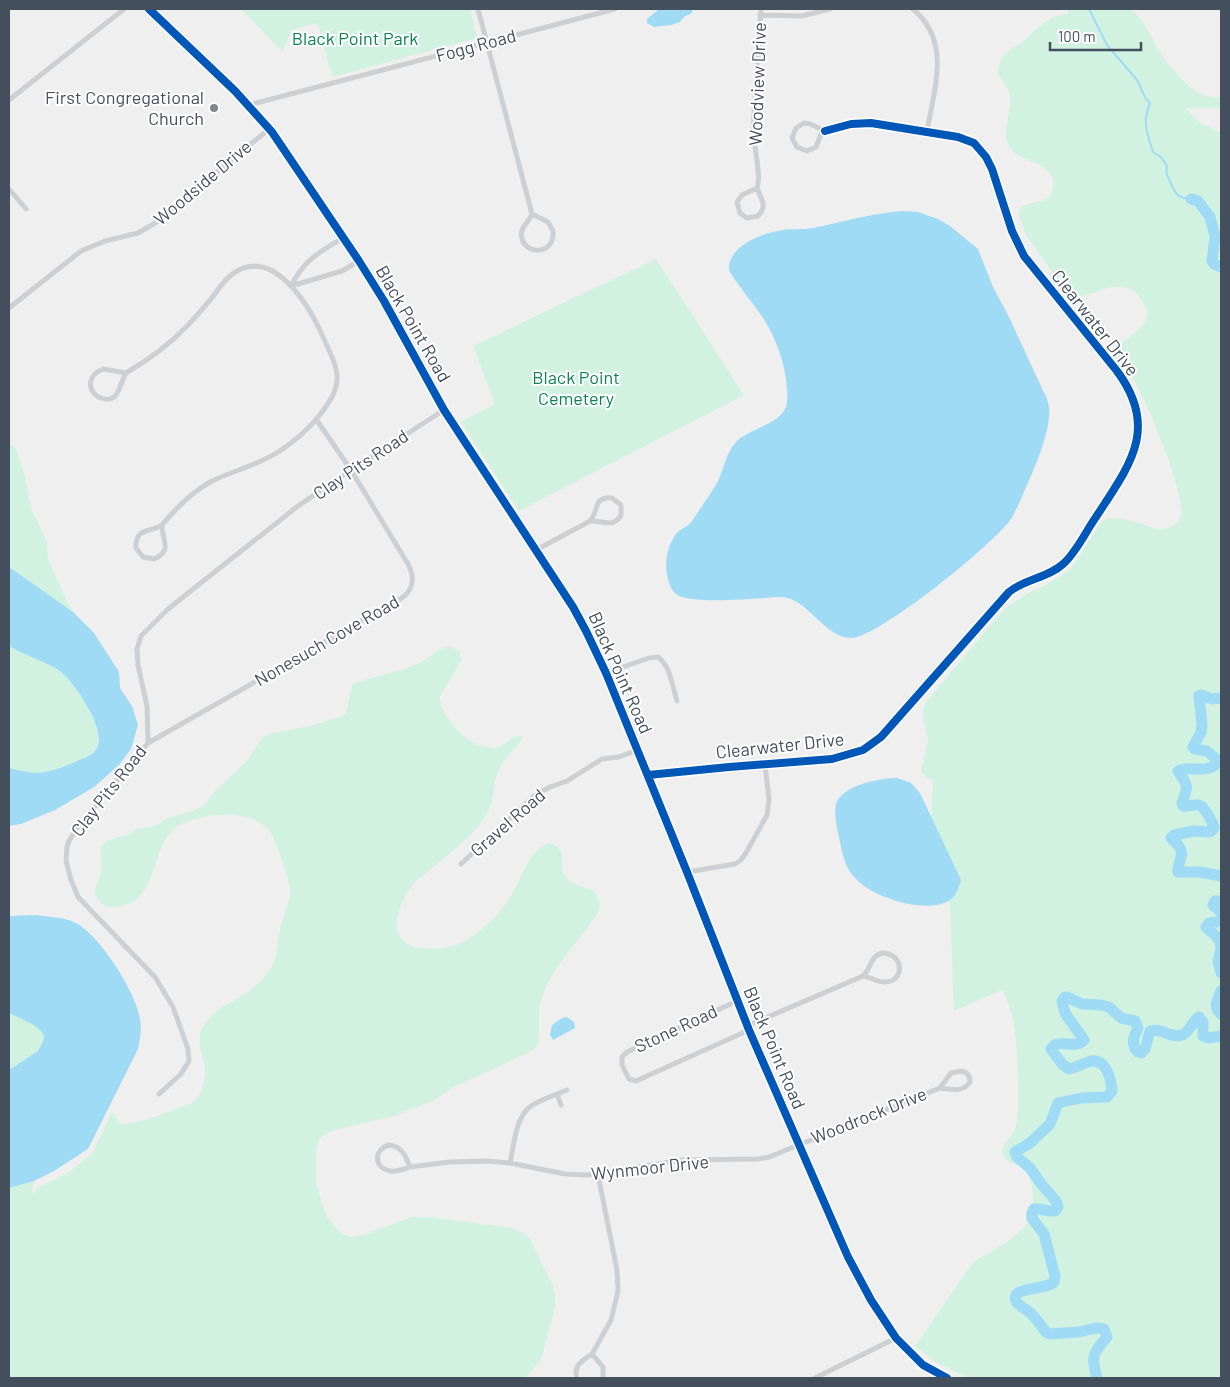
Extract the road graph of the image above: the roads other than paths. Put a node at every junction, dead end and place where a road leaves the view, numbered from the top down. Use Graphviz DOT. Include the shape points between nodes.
graph roads {
  1 [pos="124,9"];
  2 [pos="149,9"];
  3 [pos="478,9"];
  4 [pos="615,9"];
  5 [pos="830,9"];
  6 [pos="913,9"];
  7 [pos="760,12"];
  8 [pos="487,43"];
  9 [pos="9,100"];
  10 [pos="249,106"];
  11 [pos="269,129"];
  12 [pos="825,130"];
  13 [pos="927,132"];
  14 [pos="757,188"];
  15 [pos="9,189"];
  16 [pos="26,209"];
  17 [pos="532,214"];
  18 [pos="343,238"];
  19 [pos="359,261"];
  20 [pos="291,286"];
  21 [pos="9,308"];
  22 [pos="126,373"];
  23 [pos="444,410"];
  24 [pos="316,419"];
  25 [pos="351,470"];
  26 [pos="590,521"];
  27 [pos="162,525"];
  28 [pos="536,550"];
  29 [pos="606,673"];
  30 [pos="677,701"];
  31 [pos="148,743"];
  32 [pos="638,750"];
  33 [pos="765,765"];
  34 [pos="648,775"];
  35 [pos="461,864"];
  36 [pos="687,872"];
  37 [pos="863,976"];
  38 [pos="737,1001"];
  39 [pos="748,1028"];
  40 [pos="940,1088"];
  41 [pos="568,1090"];
  42 [pos="159,1094"];
  43 [pos="557,1094"];
  44 [pos="561,1104"];
  45 [pos="798,1145"];
  46 [pos="510,1163"];
  47 [pos="410,1168"];
  48 [pos="598,1175"];
  49 [pos="896,1338"];
  50 [pos="592,1354"];
  51 [pos="577,1378"];
  52 [pos="603,1378"];
  53 [pos="815,1378"];
  54 [pos="947,1378"];
  1 -- 9 [label="street"];
  2 -- 10 [label="main road, Black Point Road"];
  3 -- 8 [label="street"];
  4 -- 8 [label="street, Fogg Road"];
  5 -- 7 [label="street" via="797,17"];
  6 -- 13 [label="street" via="930,29 937,50 937,71"];
  7 -- 14 [label="street, Woodview Drive" via="753,128"];
  8 -- 10 [label="street, Fogg Road"];
  8 -- 17 [label="street"];
  10 -- 11 [label="main road, Black Point Road"];
  11 -- 18 [label="main road, Black Point Road"];
  11 -- 21 [label="street, Woodside Drive" via="157,222 138,233 87,248"];
  12 -- 12 [label="street, Clearwater Drive" via="802,124 794,130 793,141 799,149 809,150 816,147"];
  12 -- 13 [label="street, Clearwater Drive" via="864,123"];
  13 -- 33 [label="street, Clearwater Drive" via="958,137 983,152 1024,256 1128,388 1137,416 1136,445 1123,476 1067,560 1049,573 1009,592 881,737 863,750 842,757"];
  14 -- 14 [label="street, Woodview Drive" via="744,193 738,200 738,211 747,218 756,218 763,209"];
  15 -- 16 [label="street"];
  17 -- 17 [label="street" via="523,228 522,238 528,247 541,250 552,242 553,231 548,222"];
  18 -- 19 [label="main road, Black Point Road"];
  18 -- 20 [label="street" via="313,256 301,268"];
  19 -- 20 [label="street" via="342,271"];
  19 -- 23 [label="main road, Black Point Road"];
  20 -- 22 [label="street" via="266,268 236,271 176,337"];
  20 -- 24 [label="street" via="317,324 338,373 336,390"];
  22 -- 22 [label="street" via="105,368 97,371 91,380 92,390 105,400 113,398 119,392"];
  23 -- 25 [label="street, Clay Pits Road"];
  23 -- 28 [label="main road, Black Point Road"];
  24 -- 25 [label="street, Nonesuch Cove Road"];
  24 -- 27 [label="street" via="277,453 197,491"];
  25 -- 31 [label="street, Clay Pits Road" via="298,506 224,564 168,609 141,636 137,657 147,706"];
  25 -- 31 [label="street, Nonesuch Cove Road" via="408,564 413,578 410,590 402,598"];
  26 -- 26 [label="street" via="616,522 621,515 621,505 612,498 602,499"];
  26 -- 28 [label="street"];
  27 -- 27 [label="street" via="138,536 136,548 143,557 154,559 164,552 166,543"];
  28 -- 29 [label="main road, Black Point Road" via="577,615"];
  29 -- 30 [label="street" via="658,658 664,664"];
  29 -- 32 [label="main road, Black Point Road"];
  31 -- 42 [label="street, Clay Pits Road" via="76,830 66,847 66,861 78,897 150,972 173,1007 189,1061 181,1074"];
  32 -- 34 [label="main road, Black Point Road"];
  32 -- 35 [label="street, Gravel Road" via="619,757 602,758 567,781 535,795"];
  33 -- 34 [label="street, Clearwater Drive"];
  33 -- 36 [label="street" via="768,810 746,854 735,864"];
  34 -- 36 [label="main road, Black Point Road"];
  36 -- 38 [label="main road, Black Point Road"];
  37 -- 37 [label="street" via="889,982 898,975 897,959 880,953 873,958"];
  37 -- 39 [label="street"];
  38 -- 39 [label="main road, Black Point Road"];
  38 -- 39 [label="street, Stone Road" via="628,1052 622,1057 622,1065 629,1079 636,1081"];
  39 -- 45 [label="main road, Black Point Road"];
  40 -- 40 [label="street, Woodrock Drive" via="963,1089 969,1084 969,1076 963,1071 954,1072"];
  40 -- 45 [label="street, Woodrock Drive"];
  41 -- 43 [label="street"];
  43 -- 44 [label="street"];
  43 -- 46 [label="street" via="526,1111"];
  45 -- 48 [label="street, Wynmoor Drive" via="758,1160 684,1160"];
  45 -- 49 [label="main road, Black Point Road" via="855,1270"];
  46 -- 47 [label="street, Wynmoor Drive" via="462,1161"];
  46 -- 48 [label="street, Wynmoor Drive" via="565,1174"];
  47 -- 47 [label="street, Wynmoor Drive" via="404,1154 394,1146 385,1146 378,1153 378,1162 386,1170"];
  48 -- 50 [label="street" via="617,1270 618,1291 611,1320"];
  49 -- 53 [label="street"];
  49 -- 54 [label="main road, Black Point Road" via="923,1365"];
  50 -- 51 [label="street" via="577,1366"];
  50 -- 52 [label="street" via="603,1367"];
}
